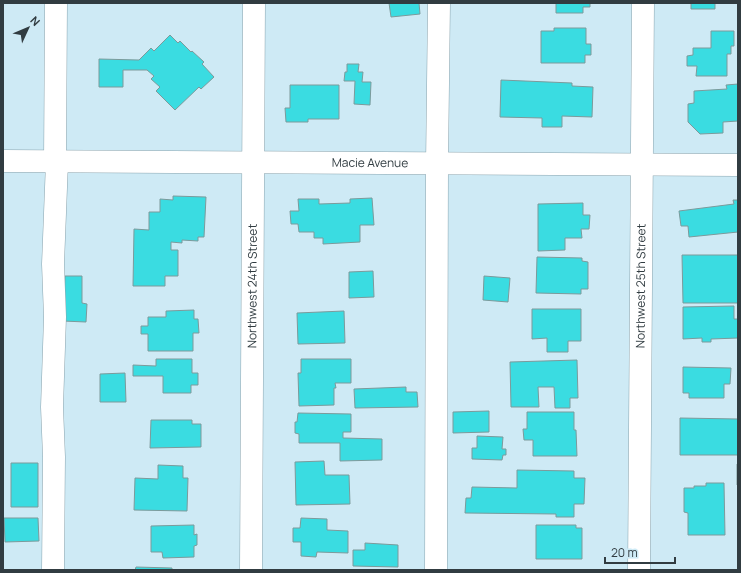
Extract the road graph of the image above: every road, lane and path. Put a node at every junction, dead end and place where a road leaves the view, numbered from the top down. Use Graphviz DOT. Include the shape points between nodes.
graph roads {
  1 [pos="56,3"];
  2 [pos="254,3"];
  3 [pos="439,3"];
  4 [pos="643,3"];
  5 [pos="3,161"];
  6 [pos="56,162"];
  7 [pos="253,163"];
  8 [pos="437,164"];
  9 [pos="642,165"];
  10 [pos="738,165"];
  11 [pos="53,570"];
  12 [pos="251,570"];
  13 [pos="436,570"];
  14 [pos="639,570"];
  1 -- 6 [label="street"];
  2 -- 7 [label="street, Northwest 24th Street"];
  3 -- 8 [label="street"];
  4 -- 9 [label="street, Northwest 25th Street"];
  5 -- 6 [label="street, Macie Avenue"];
  6 -- 7 [label="street, Macie Avenue"];
  6 -- 11 [label="street" via="53,264"];
  7 -- 8 [label="street, Macie Avenue"];
  7 -- 12 [label="street, Northwest 24th Street"];
  8 -- 9 [label="street, Macie Avenue"];
  8 -- 13 [label="street"];
  9 -- 10 [label="street, Macie Avenue"];
  9 -- 14 [label="street, Northwest 25th Street"];
}
